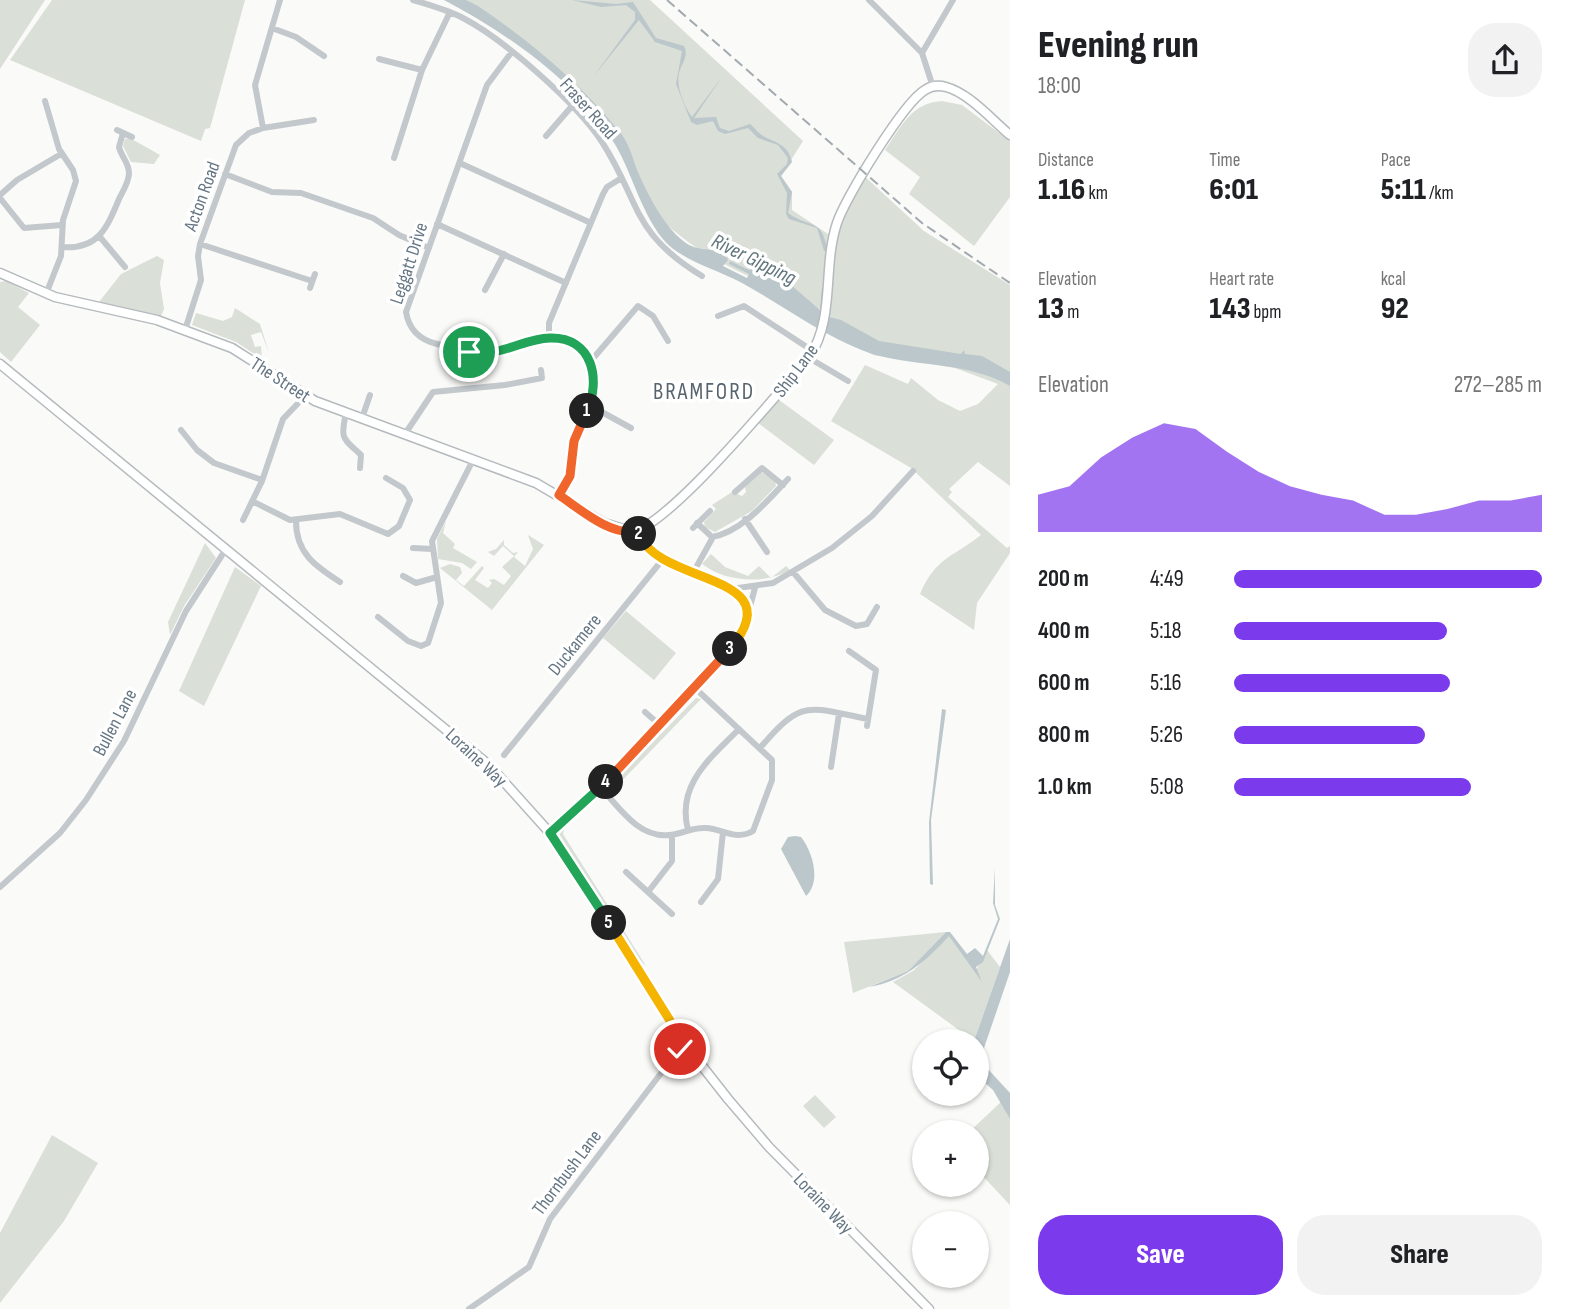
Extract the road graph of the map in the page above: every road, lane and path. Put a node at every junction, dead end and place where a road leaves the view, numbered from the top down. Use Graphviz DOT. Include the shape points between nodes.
graph roads {
  1 [pos="280,0"];
  2 [pos="413,0"];
  3 [pos="869,0"];
  4 [pos="953,0"];
  5 [pos="450,12"];
  6 [pos="272,29"];
  7 [pos="511,53"];
  8 [pos="922,53"];
  9 [pos="324,56"];
  10 [pos="380,60"];
  11 [pos="422,70"];
  12 [pos="933,87"];
  13 [pos="45,101"];
  14 [pos="572,106"];
  15 [pos="314,120"];
  16 [pos="263,128"];
  17 [pos="1010,135"];
  18 [pos="546,136"];
  19 [pos="132,137"];
  20 [pos="61,154"];
  21 [pos="394,158"];
  22 [pos="461,164"];
  23 [pos="225,174"];
  24 [pos="620,179"];
  25 [pos="0,196"];
  26 [pos="591,223"];
  27 [pos="437,224"];
  28 [pos="62,225"];
  29 [pos="100,237"];
  30 [pos="200,244"];
  31 [pos="62,247"];
  32 [pos="429,248"];
  33 [pos="503,254"];
  34 [pos="125,267"];
  35 [pos="0,273"];
  36 [pos="702,276"];
  37 [pos="312,281"];
  38 [pos="566,283"];
  39 [pos="485,290"];
  40 [pos="46,294"];
  41 [pos="630,299"];
  42 [pos="720,305"];
  43 [pos="638,306"];
  44 [pos="725,312"];
  45 [pos="718,316"];
  46 [pos="185,330"];
  47 [pos="549,338"];
  48 [pos="668,341"];
  49 [pos="811,355"];
  50 [pos="590,362"];
  51 [pos="0,365"];
  52 [pos="541,370"];
  53 [pos="848,381"];
  54 [pos="370,395"];
  55 [pos="305,396"];
  56 [pos="589,405"];
  57 [pos="346,413"];
  58 [pos="362,418"];
  59 [pos="631,428"];
  60 [pos="181,430"];
  61 [pos="405,434"];
  62 [pos="349,447"];
  63 [pos="346,456"];
  64 [pos="473,460"];
  65 [pos="360,468"];
  66 [pos="913,471"];
  67 [pos="386,478"];
  68 [pos="262,480"];
  69 [pos="735,492"];
  70 [pos="559,495"];
  71 [pos="252,501"];
  72 [pos="710,511"];
  73 [pos="745,519"];
  74 [pos="243,520"];
  75 [pos="296,521"];
  76 [pos="638,531"];
  77 [pos="713,537"];
  78 [pos="414,548"];
  79 [pos="226,549"];
  80 [pos="432,549"];
  81 [pos="767,552"];
  82 [pos="663,559"];
  83 [pos="793,572"];
  84 [pos="693,573"];
  85 [pos="403,576"];
  86 [pos="437,577"];
  87 [pos="340,582"];
  88 [pos="755,588"];
  89 [pos="731,589"];
  90 [pos="877,607"];
  91 [pos="749,610"];
  92 [pos="377,616"];
  93 [pos="849,650"];
  94 [pos="695,688"];
  95 [pos="645,712"];
  96 [pos="839,714"];
  97 [pos="661,726"];
  98 [pos="739,729"];
  99 [pos="502,743"];
  100 [pos="509,748"];
  101 [pos="760,748"];
  102 [pos="504,755"];
  103 [pos="831,767"];
  104 [pos="600,787"];
  105 [pos="688,830"];
  106 [pos="723,832"];
  107 [pos="550,833"];
  108 [pos="672,835"];
  109 [pos="626,872"];
  110 [pos="0,887"];
  111 [pos="648,892"];
  112 [pos="701,902"];
  113 [pos="672,914"];
  114 [pos="684,1043"];
  115 [pos="469,1309"];
  116 [pos="929,1309"];
  1 -- 6 [label="street"];
  2 -- 5 [label="street, Fraser Road"];
  3 -- 8 [label="street"];
  4 -- 8 [label="street"];
  5 -- 7 [label="street, Fraser Road"];
  5 -- 11 [label="street"];
  6 -- 9 [label="street" via="296,37"];
  6 -- 16 [label="street" via="255,85"];
  7 -- 14 [label="street, Fraser Road"];
  7 -- 22 [label="street, Leggatt Drive" via="487,85"];
  8 -- 12 [label="street"];
  10 -- 11 [label="street"];
  11 -- 21 [label="street"];
  12 -- 17 [label="main road" via="959,93"];
  12 -- 49 [label="main road, Ship Lane" via="917,96 843,206 836,226 827,309"];
  13 -- 20 [label="street"];
  14 -- 18 [label="street"];
  14 -- 24 [label="street, Fraser Road" via="602,144"];
  15 -- 16 [label="street, Acton Road"];
  16 -- 23 [label="street, Acton Road" via="238,143"];
  19 -- 29 [label="street" via="120,132 119,147 129,176"];
  20 -- 25 [label="street" via="17,180"];
  20 -- 28 [label="street" via="74,170 76,181"];
  22 -- 26 [label="street"];
  22 -- 27 [label="street, Leggatt Drive"];
  23 -- 30 [label="street, Acton Road"];
  23 -- 32 [label="street" via="276,193 301,193 374,218"];
  24 -- 26 [label="street" via="607,187"];
  24 -- 36 [label="street, Fraser Road" via="649,233 676,260"];
  25 -- 28 [label="street" via="24,228"];
  26 -- 38 [label="street"];
  27 -- 32 [label="street, Leggatt Drive"];
  27 -- 33 [label="street"];
  28 -- 31 [label="street"];
  29 -- 31 [label="street" via="84,246"];
  29 -- 34 [label="street"];
  30 -- 37 [label="street"];
  30 -- 46 [label="street, Acton Road" via="201,280"];
  31 -- 40 [label="street"];
  32 -- 47 [label="street, Leggatt Drive" via="407,312 408,322 422,339 485,354"];
  33 -- 38 [label="street"];
  33 -- 39 [label="street"];
  35 -- 40 [label="main road, The Street"];
  38 -- 47 [label="street" via="549,323"];
  40 -- 46 [label="main road, The Street"];
  41 -- 43 [label="street"];
  42 -- 44 [label="street"];
  43 -- 48 [label="street" via="653,316"];
  43 -- 50 [label="street"];
  44 -- 45 [label="street"];
  44 -- 49 [label="street" via="744,306"];
  46 -- 55 [label="main road, The Street" via="236,350"];
  47 -- 50 [label="street" via="576,347"];
  49 -- 53 [label="street"];
  49 -- 76 [label="main road, Ship Lane" via="730,448"];
  50 -- 56 [label="street" via="595,385"];
  51 -- 79 [label="main road, Loraine Way"];
  52 -- 61 [label="street" via="542,378 433,391"];
  54 -- 58 [label="street"];
  55 -- 57 [label="main road, The Street"];
  55 -- 68 [label="street" via="281,424"];
  56 -- 59 [label="street"];
  56 -- 70 [label="street" via="574,441 570,476"];
  57 -- 58 [label="main road, The Street"];
  57 -- 62 [label="street" via="342,433"];
  58 -- 61 [label="main road, The Street"];
  60 -- 68 [label="street" via="210,460"];
  61 -- 64 [label="main road, The Street"];
  62 -- 63 [label="street"];
  62 -- 65 [label="street" via="361,455"];
  64 -- 70 [label="main road, The Street"];
  64 -- 80 [label="street" via="436,529"];
  66 -- 83 [label="street" via="852,534"];
  67 -- 75 [label="street" via="403,488 410,499 394,531 382,533 340,514"];
  68 -- 71 [label="street"];
  69 -- 73 [label="street" via="762,467 785,482"];
  70 -- 76 [label="main road, The Street" via="604,523"];
  71 -- 74 [label="street"];
  71 -- 75 [label="street"];
  72 -- 77 [label="street" via="695,525"];
  73 -- 77 [label="street"];
  73 -- 81 [label="street"];
  75 -- 87 [label="street" via="306,556"];
  76 -- 82 [label="street" via="646,548"];
  77 -- 84 [label="street"];
  78 -- 80 [label="street"];
  79 -- 107 [label="main road, Loraine Way" via="465,743"];
  79 -- 110 [label="street, Bullen Lane" via="186,611 124,741 86,800 60,833"];
  80 -- 86 [label="street"];
  82 -- 84 [label="street"];
  82 -- 100 [label="street, Duckamere"];
  83 -- 88 [label="street"];
  83 -- 90 [label="street" via="825,610 856,626 867,624"];
  84 -- 89 [label="street"];
  85 -- 86 [label="street" via="416,583"];
  86 -- 92 [label="street" via="441,603 425,645 411,642"];
  88 -- 89 [label="street"];
  88 -- 91 [label="street"];
  89 -- 91 [label="street"];
  91 -- 94 [label="street" via="745,631"];
  93 -- 96 [label="street" via="876,670 867,722"];
  94 -- 97 [label="street"];
  94 -- 98 [label="street"];
  95 -- 97 [label="street"];
  96 -- 101 [label="street" via="808,709 795,712"];
  96 -- 103 [label="street"];
  97 -- 104 [label="street"];
  98 -- 101 [label="street"];
  98 -- 105 [label="street" via="690,783"];
  99 -- 100 [label="street"];
  100 -- 102 [label="street, Duckamere"];
  101 -- 106 [label="street" via="772,760 774,771 758,824 745,835"];
  104 -- 107 [label="street"];
  104 -- 108 [label="street" via="641,829"];
  105 -- 106 [label="street"];
  105 -- 108 [label="street"];
  106 -- 112 [label="street" via="718,879"];
  107 -- 114 [label="main road, Loraine Way"];
  108 -- 111 [label="street" via="672,861"];
  109 -- 111 [label="street"];
  111 -- 113 [label="street"];
  114 -- 115 [label="street, Thornbush Lane" via="545,1226 529,1267"];
  114 -- 116 [label="main road, Loraine Way" via="743,1118"];
}
